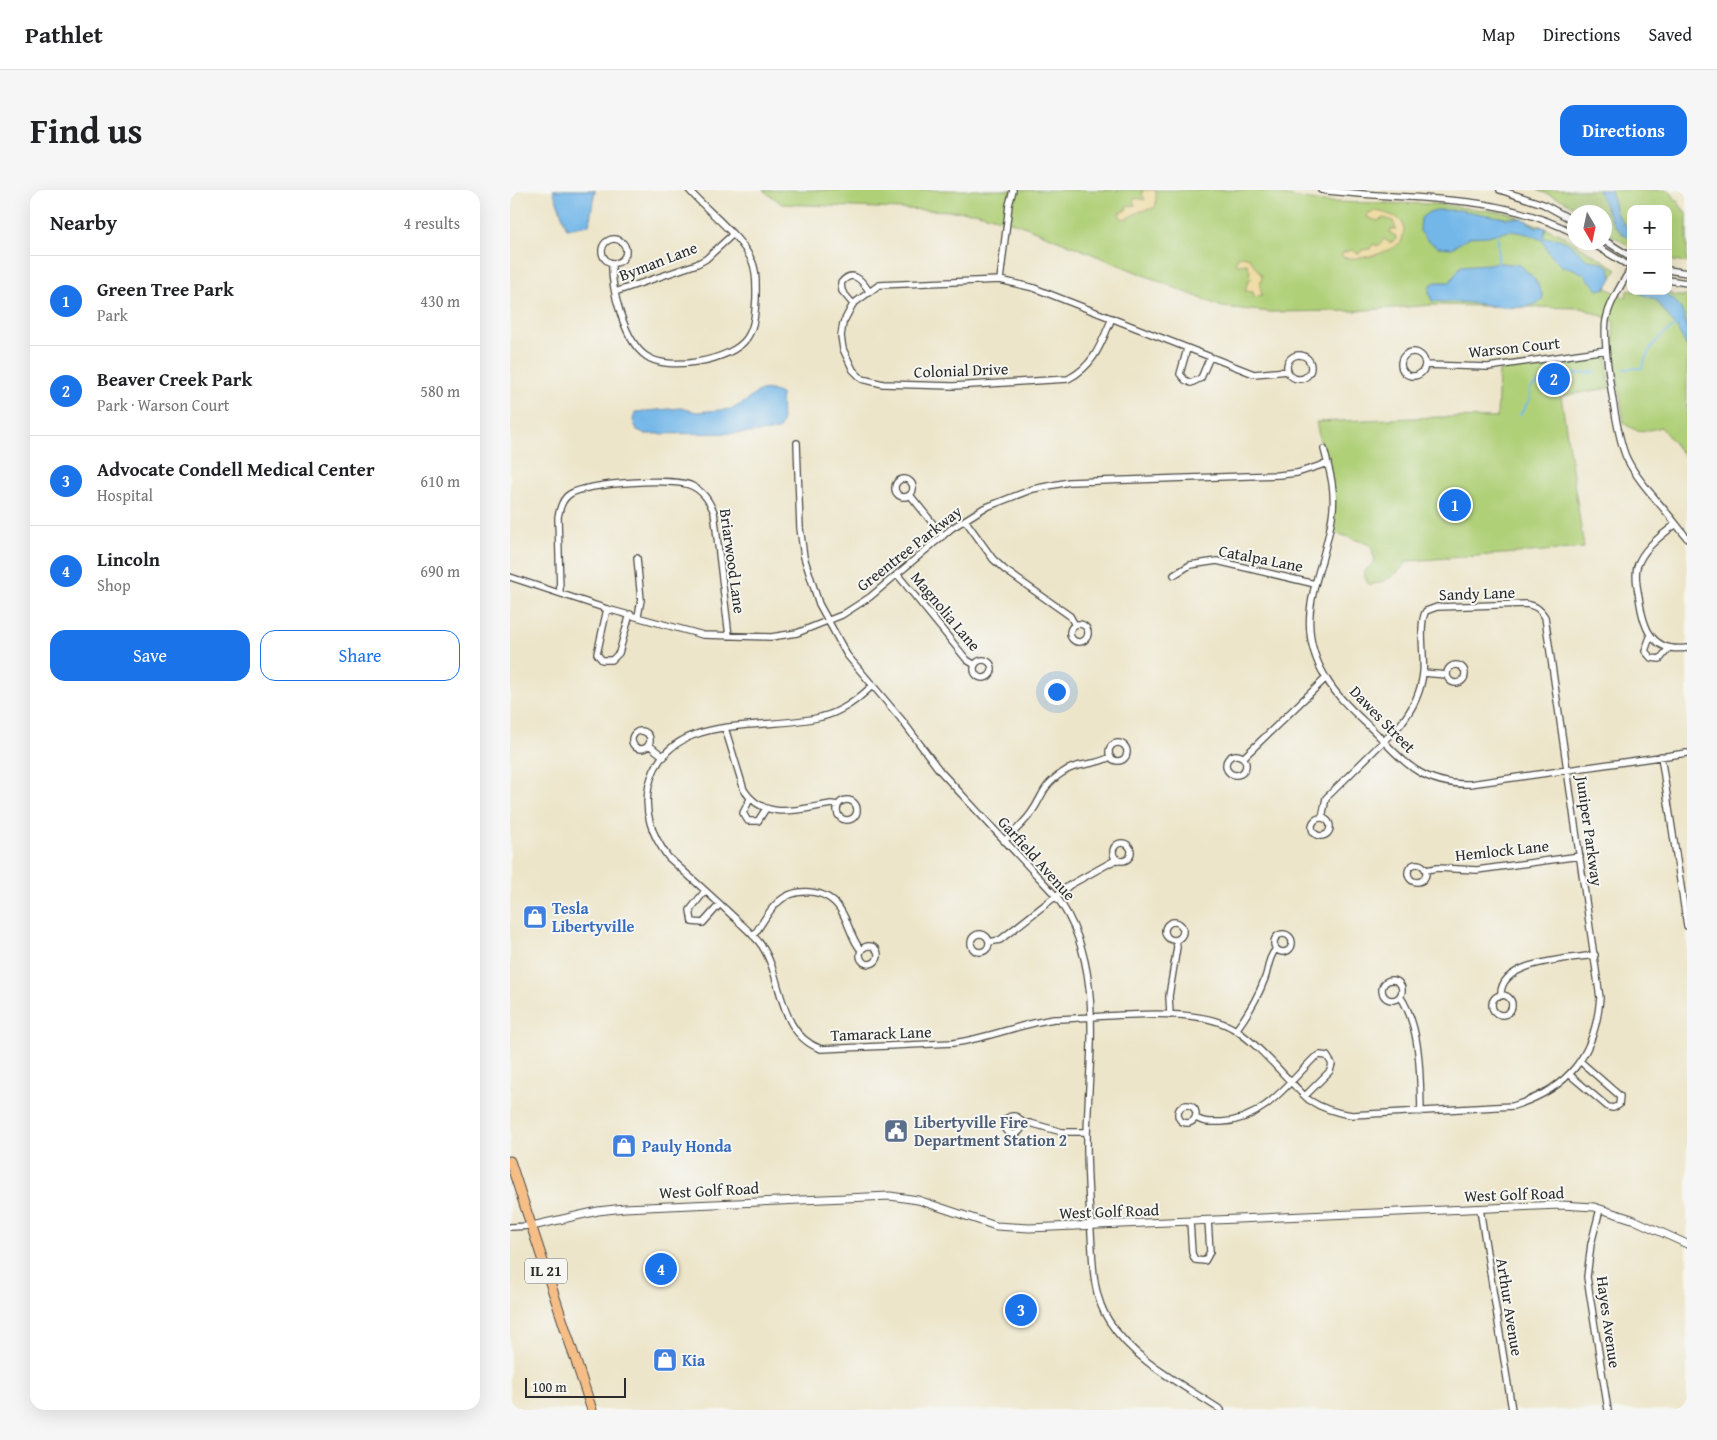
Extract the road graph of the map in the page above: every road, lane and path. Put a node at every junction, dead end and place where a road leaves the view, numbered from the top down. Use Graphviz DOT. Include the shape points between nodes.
graph roads {
  1 [pos="689,190"];
  2 [pos="1014,190"];
  3 [pos="1321,190"];
  4 [pos="1500,190"];
  5 [pos="1361,192"];
  6 [pos="1567,217"];
  7 [pos="1567,229"];
  8 [pos="732,235"];
  9 [pos="1612,245"];
  10 [pos="1603,250"];
  11 [pos="1627,254"];
  12 [pos="612,263"];
  13 [pos="1627,265"];
  14 [pos="1672,271"];
  15 [pos="1687,273"];
  16 [pos="1627,275"];
  17 [pos="1000,280"];
  18 [pos="1672,281"];
  19 [pos="1687,283"];
  20 [pos="869,290"];
  21 [pos="615,292"];
  22 [pos="853,304"];
  23 [pos="1112,318"];
  24 [pos="1187,349"];
  25 [pos="1606,350"];
  26 [pos="1210,358"];
  27 [pos="1425,365"];
  28 [pos="1288,371"];
  29 [pos="797,443"];
  30 [pos="1324,449"];
  31 [pos="1328,463"];
  32 [pos="910,495"];
  33 [pos="965,520"];
  34 [pos="1676,524"];
  35 [pos="942,536"];
  36 [pos="1687,538"];
  37 [pos="637,558"];
  38 [pos="897,574"];
  39 [pos="1174,575"];
  40 [pos="510,577"];
  41 [pos="1315,584"];
  42 [pos="560,592"];
  43 [pos="1534,606"];
  44 [pos="607,609"];
  45 [pos="630,614"];
  46 [pos="638,616"];
  47 [pos="829,622"];
  48 [pos="1074,625"];
  49 [pos="729,636"];
  50 [pos="1650,636"];
  51 [pos="1669,648"];
  52 [pos="1687,648"];
  53 [pos="975,665"];
  54 [pos="1423,673"];
  55 [pos="1447,675"];
  56 [pos="1326,678"];
  57 [pos="872,686"];
  58 [pos="725,728"];
  59 [pos="1384,742"];
  60 [pos="649,745"];
  61 [pos="1687,752"];
  62 [pos="1661,756"];
  63 [pos="664,757"];
  64 [pos="1110,757"];
  65 [pos="1243,758"];
  66 [pos="1568,769"];
  67 [pos="750,798"];
  68 [pos="838,805"];
  69 [pos="765,810"];
  70 [pos="1322,818"];
  71 [pos="1004,841"];
  72 [pos="1580,856"];
  73 [pos="1117,859"];
  74 [pos="1426,870"];
  75 [pos="705,891"];
  76 [pos="1056,896"];
  77 [pos="720,904"];
  78 [pos="1687,926"];
  79 [pos="753,936"];
  80 [pos="1176,940"];
  81 [pos="989,942"];
  82 [pos="1276,949"];
  83 [pos="861,950"];
  84 [pos="1595,955"];
  85 [pos="1400,996"];
  86 [pos="1501,996"];
  87 [pos="1170,1015"];
  88 [pos="1091,1018"];
  89 [pos="1236,1030"];
  90 [pos="1580,1062"];
  91 [pos="1570,1074"];
  92 [pos="1290,1083"];
  93 [pos="1305,1096"];
  94 [pos="1421,1112"];
  95 [pos="1196,1118"];
  96 [pos="1022,1123"];
  97 [pos="1087,1132"];
  98 [pos="510,1160"];
  99 [pos="1480,1209"];
  100 [pos="1600,1209"];
  101 [pos="1208,1220"];
  102 [pos="1190,1221"];
  103 [pos="1090,1225"];
  104 [pos="532,1226"];
  105 [pos="510,1227"];
  106 [pos="1687,1244"];
  107 [pos="592,1410"];
  108 [pos="1221,1410"];
  109 [pos="1512,1410"];
  110 [pos="1608,1410"];
  1 -- 8 [label="street"];
  2 -- 17 [label="street" via="1009,205"];
  3 -- 5 [label="street"];
  4 -- 6 [label="street" via="1544,204"];
  5 -- 7 [label="street" via="1441,194 1492,201 1538,214"];
  8 -- 21 [label="street, Byman Lane" via="696,264"];
  8 -- 21 [label="street" via="752,261 756,282 753,326 744,342 731,352 675,364 647,358 634,346"];
  9 -- 11 [label="street"];
  10 -- 13 [label="street"];
  12 -- 12 [label="street" via="620,261 625,254 625,246 616,239 608,240 601,249 603,257"];
  12 -- 21 [label="street"];
  14 -- 15 [label="street"];
  16 -- 25 [label="street" via="1608,312"];
  17 -- 20 [label="street, Colonial Drive" via="879,285"];
  17 -- 23 [label="street, Colonial Drive" via="1034,288"];
  18 -- 19 [label="street"];
  20 -- 22 [label="street, Colonial Drive"];
  20 -- 22 [label="street" via="860,278 845,278 840,284 842,291"];
  22 -- 23 [label="street, Colonial Drive" via="843,323 843,349 862,379 883,384 953,386 1068,379 1081,372 1096,355"];
  23 -- 24 [label="street, Colonial Drive"];
  24 -- 26 [label="street, Colonial Drive"];
  24 -- 26 [label="street" via="1180,374 1191,383 1201,378"];
  25 -- 27 [label="street, Warson Court" via="1488,367"];
  25 -- 34 [label="street" via="1624,451 1635,472"];
  26 -- 28 [label="street, Colonial Drive" via="1254,374"];
  27 -- 27 [label="street, Warson Court" via="1422,355 1415,352 1407,354 1401,363 1406,373 1414,375 1421,373"];
  28 -- 28 [label="street, Colonial Drive" via="1292,377 1303,378 1311,370 1310,363 1305,357 1297,356 1288,363"];
  29 -- 47 [label="street, Garfield Avenue" via="804,557 811,584"];
  30 -- 31 [label="street, Dawes Street"];
  31 -- 33 [label="street, Greentree Parkway" via="1279,476 1052,484 1008,497"];
  31 -- 41 [label="street, Dawes Street" via="1333,484 1332,511"];
  32 -- 35 [label="street"];
  33 -- 35 [label="street, Greentree Parkway"];
  33 -- 48 [label="street" via="1005,570 1070,616"];
  34 -- 36 [label="street"];
  34 -- 50 [label="street" via="1648,548 1637,568 1642,619"];
  35 -- 38 [label="street, Greentree Parkway"];
  37 -- 46 [label="street" via="641,600"];
  38 -- 47 [label="street, Greentree Parkway"];
  38 -- 53 [label="street, Magnolia Lane" via="967,660"];
  39 -- 41 [label="street, Catalpa Lane" via="1190,565 1217,562"];
  40 -- 42 [label="street, Greentree Parkway"];
  41 -- 56 [label="street, Dawes Street" via="1308,622 1314,653"];
  42 -- 44 [label="street, Greentree Parkway"];
  42 -- 49 [label="street, Briarwood Lane" via="558,517 569,494 591,485 683,483 709,500 714,512"];
  43 -- 54 [label="street, Sandy Lane" via="1430,609 1423,616 1422,623"];
  43 -- 66 [label="street, Juniper Parkway" via="1546,617"];
  44 -- 45 [label="street, Greentree Parkway"];
  44 -- 45 [label="street" via="597,654 602,660 612,660 619,653"];
  45 -- 46 [label="street, Greentree Parkway"];
  46 -- 49 [label="street, Greentree Parkway" via="703,635"];
  47 -- 49 [label="street, Greentree Parkway" via="797,633 771,637"];
  47 -- 57 [label="street, Garfield Avenue" via="847,655"];
  50 -- 51 [label="street"];
  50 -- 51 [label="street" via="1645,651 1651,658 1660,659"];
  51 -- 52 [label="street"];
  54 -- 55 [label="street"];
  54 -- 59 [label="street, Sandy Lane" via="1410,712"];
  56 -- 59 [label="street, Dawes Street"];
  56 -- 65 [label="street"];
  57 -- 58 [label="street, Tamarack Lane" via="844,708 823,717"];
  57 -- 71 [label="street, Garfield Avenue" via="940,771"];
  58 -- 63 [label="street, Tamarack Lane" via="693,735"];
  58 -- 67 [label="street" via="744,790"];
  59 -- 66 [label="street, Dawes Street" via="1413,769 1428,778 1456,784"];
  59 -- 70 [label="street, Sandy Lane" via="1326,798"];
  60 -- 63 [label="street"];
  61 -- 62 [label="street, Dawes Street"];
  62 -- 66 [label="street, Dawes Street"];
  62 -- 78 [label="street"];
  63 -- 75 [label="street, Tamarack Lane" via="649,788 650,826 668,857"];
  64 -- 71 [label="street" via="1064,771 1050,782 1024,822"];
  66 -- 72 [label="street, Juniper Parkway"];
  67 -- 69 [label="street"];
  67 -- 69 [label="street" via="743,813 748,821 758,821"];
  68 -- 69 [label="street" via="783,812"];
  71 -- 76 [label="street, Garfield Avenue"];
  72 -- 74 [label="street, Hemlock Lane" via="1478,870"];
  72 -- 84 [label="street, Juniper Parkway"];
  73 -- 76 [label="street" via="1089,873"];
  75 -- 77 [label="street, Tamarack Lane"];
  75 -- 77 [label="street" via="690,910 692,922 703,923"];
  76 -- 81 [label="street" via="1000,940"];
  76 -- 88 [label="street, Garfield Avenue" via="1078,936 1088,979"];
  77 -- 79 [label="street, Tamarack Lane"];
  79 -- 83 [label="street" via="776,904 785,897 806,891 817,892 829,897 840,908 854,943"];
  79 -- 88 [label="street, Tamarack Lane" via="768,957 796,1032 821,1048 953,1044 1034,1022"];
  80 -- 87 [label="street" via="1168,996"];
  82 -- 89 [label="street" via="1270,956 1256,998"];
  84 -- 86 [label="street" via="1522,967 1504,982"];
  84 -- 90 [label="street, Juniper Parkway" via="1599,983 1598,1017 1595,1033"];
  85 -- 94 [label="street" via="1413,1027"];
  87 -- 88 [label="street, Juniper Parkway"];
  87 -- 89 [label="street, Juniper Parkway" via="1212,1018"];
  88 -- 97 [label="street, Garfield Avenue"];
  89 -- 92 [label="street, Juniper Parkway"];
  90 -- 91 [label="street, Juniper Parkway"];
  90 -- 91 [label="street" via="1620,1096 1619,1105 1608,1107"];
  91 -- 94 [label="street, Juniper Parkway" via="1548,1091 1513,1106"];
  92 -- 93 [label="street, Juniper Parkway"];
  92 -- 93 [label="street" via="1316,1056 1329,1058 1332,1064 1330,1071"];
  92 -- 95 [label="street" via="1249,1117 1236,1121 1204,1122"];
  93 -- 94 [label="street, Juniper Parkway" via="1321,1107 1352,1115"];
  96 -- 97 [label="street" via="1062,1132"];
  97 -- 103 [label="street, Garfield Avenue"];
  98 -- 104 [label="main road, IL 21"];
  99 -- 100 [label="street, West Golf Road" via="1561,1205"];
  99 -- 101 [label="street, West Golf Road"];
  99 -- 109 [label="street, Arthur Avenue"];
  100 -- 106 [label="street, West Golf Road" via="1632,1219"];
  100 -- 110 [label="street, Hayes Avenue" via="1591,1244 1588,1277"];
  101 -- 102 [label="street, West Golf Road"];
  101 -- 102 [label="street" via="1210,1253 1205,1261 1200,1262 1192,1253"];
  102 -- 103 [label="street, West Golf Road"];
  103 -- 104 [label="street, West Golf Road" via="996,1226 918,1200 890,1196 624,1208"];
  103 -- 108 [label="street, Garfield Avenue" via="1094,1278 1108,1320 1136,1353"];
  104 -- 105 [label="street"];
  104 -- 107 [label="main road, IL 21"];
}
